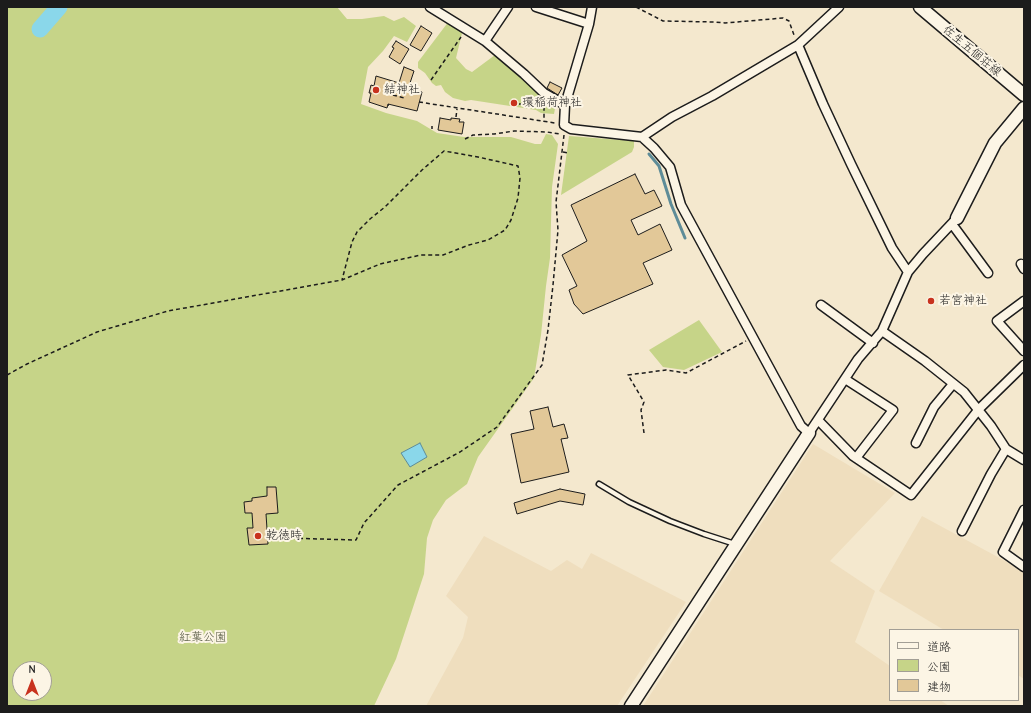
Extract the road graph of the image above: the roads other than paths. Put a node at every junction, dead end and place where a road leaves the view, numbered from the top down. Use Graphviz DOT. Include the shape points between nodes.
graph roads {
  1 [pos="430,7"];
  2 [pos="508,7"];
  3 [pos="536,7"];
  4 [pos="592,7"];
  5 [pos="839,7"];
  6 [pos="920,7"];
  7 [pos="589,24"];
  8 [pos="485,40"];
  9 [pos="798,45"];
  10 [pos="1024,95"];
  11 [pos="566,105"];
  12 [pos="1024,108"];
  13 [pos="642,137"];
  14 [pos="955,221"];
  15 [pos="908,272"];
  16 [pos="988,273"];
  17 [pos="1024,301"];
  18 [pos="821,305"];
  19 [pos="882,331"];
  20 [pos="873,342"];
  21 [pos="1024,351"];
  22 [pos="1024,366"];
  23 [pos="845,379"];
  24 [pos="953,384"];
  25 [pos="979,410"];
  26 [pos="818,420"];
  27 [pos="810,433"];
  28 [pos="916,444"];
  29 [pos="1006,449"];
  30 [pos="856,458"];
  31 [pos="1024,460"];
  32 [pos="599,484"];
  33 [pos="1024,510"];
  34 [pos="962,531"];
  35 [pos="737,544"];
  36 [pos="1024,567"];
  37 [pos="631,706"];
  1 -- 8 [label="street"];
  2 -- 8 [label="street"];
  3 -- 7 [label="street"];
  4 -- 7 [label="street"];
  5 -- 9 [label="street"];
  6 -- 10 [label="street, 佐生五個荘線"];
  7 -- 11 [label="street"];
  8 -- 11 [label="street" via="544,93"];
  9 -- 13 [label="street"];
  9 -- 15 [label="street" via="823,104 892,248"];
  11 -- 13 [label="street" via="564,125 571,129"];
  12 -- 14 [label="street" via="995,142"];
  13 -- 27 [label="street" via="670,167 681,205 801,426"];
  14 -- 15 [label="street"];
  14 -- 16 [label="street"];
  15 -- 19 [label="street"];
  17 -- 21 [label="street" via="998,321"];
  18 -- 20 [label="street"];
  19 -- 20 [label="street"];
  19 -- 24 [label="street"];
  20 -- 23 [label="street"];
  22 -- 25 [label="street"];
  23 -- 26 [label="street"];
  23 -- 30 [label="street" via="893,410"];
  24 -- 25 [label="street" via="964,392"];
  24 -- 28 [label="street" via="934,407"];
  25 -- 29 [label="street"];
  25 -- 30 [label="street" via="911,495"];
  26 -- 27 [label="street"];
  26 -- 30 [label="street"];
  27 -- 35 [label="street"];
  29 -- 31 [label="street"];
  29 -- 34 [label="street"];
  32 -- 35 [label="lane" via="629,502 670,521"];
  33 -- 36 [label="street" via="1003,552"];
  35 -- 37 [label="street"];
}
